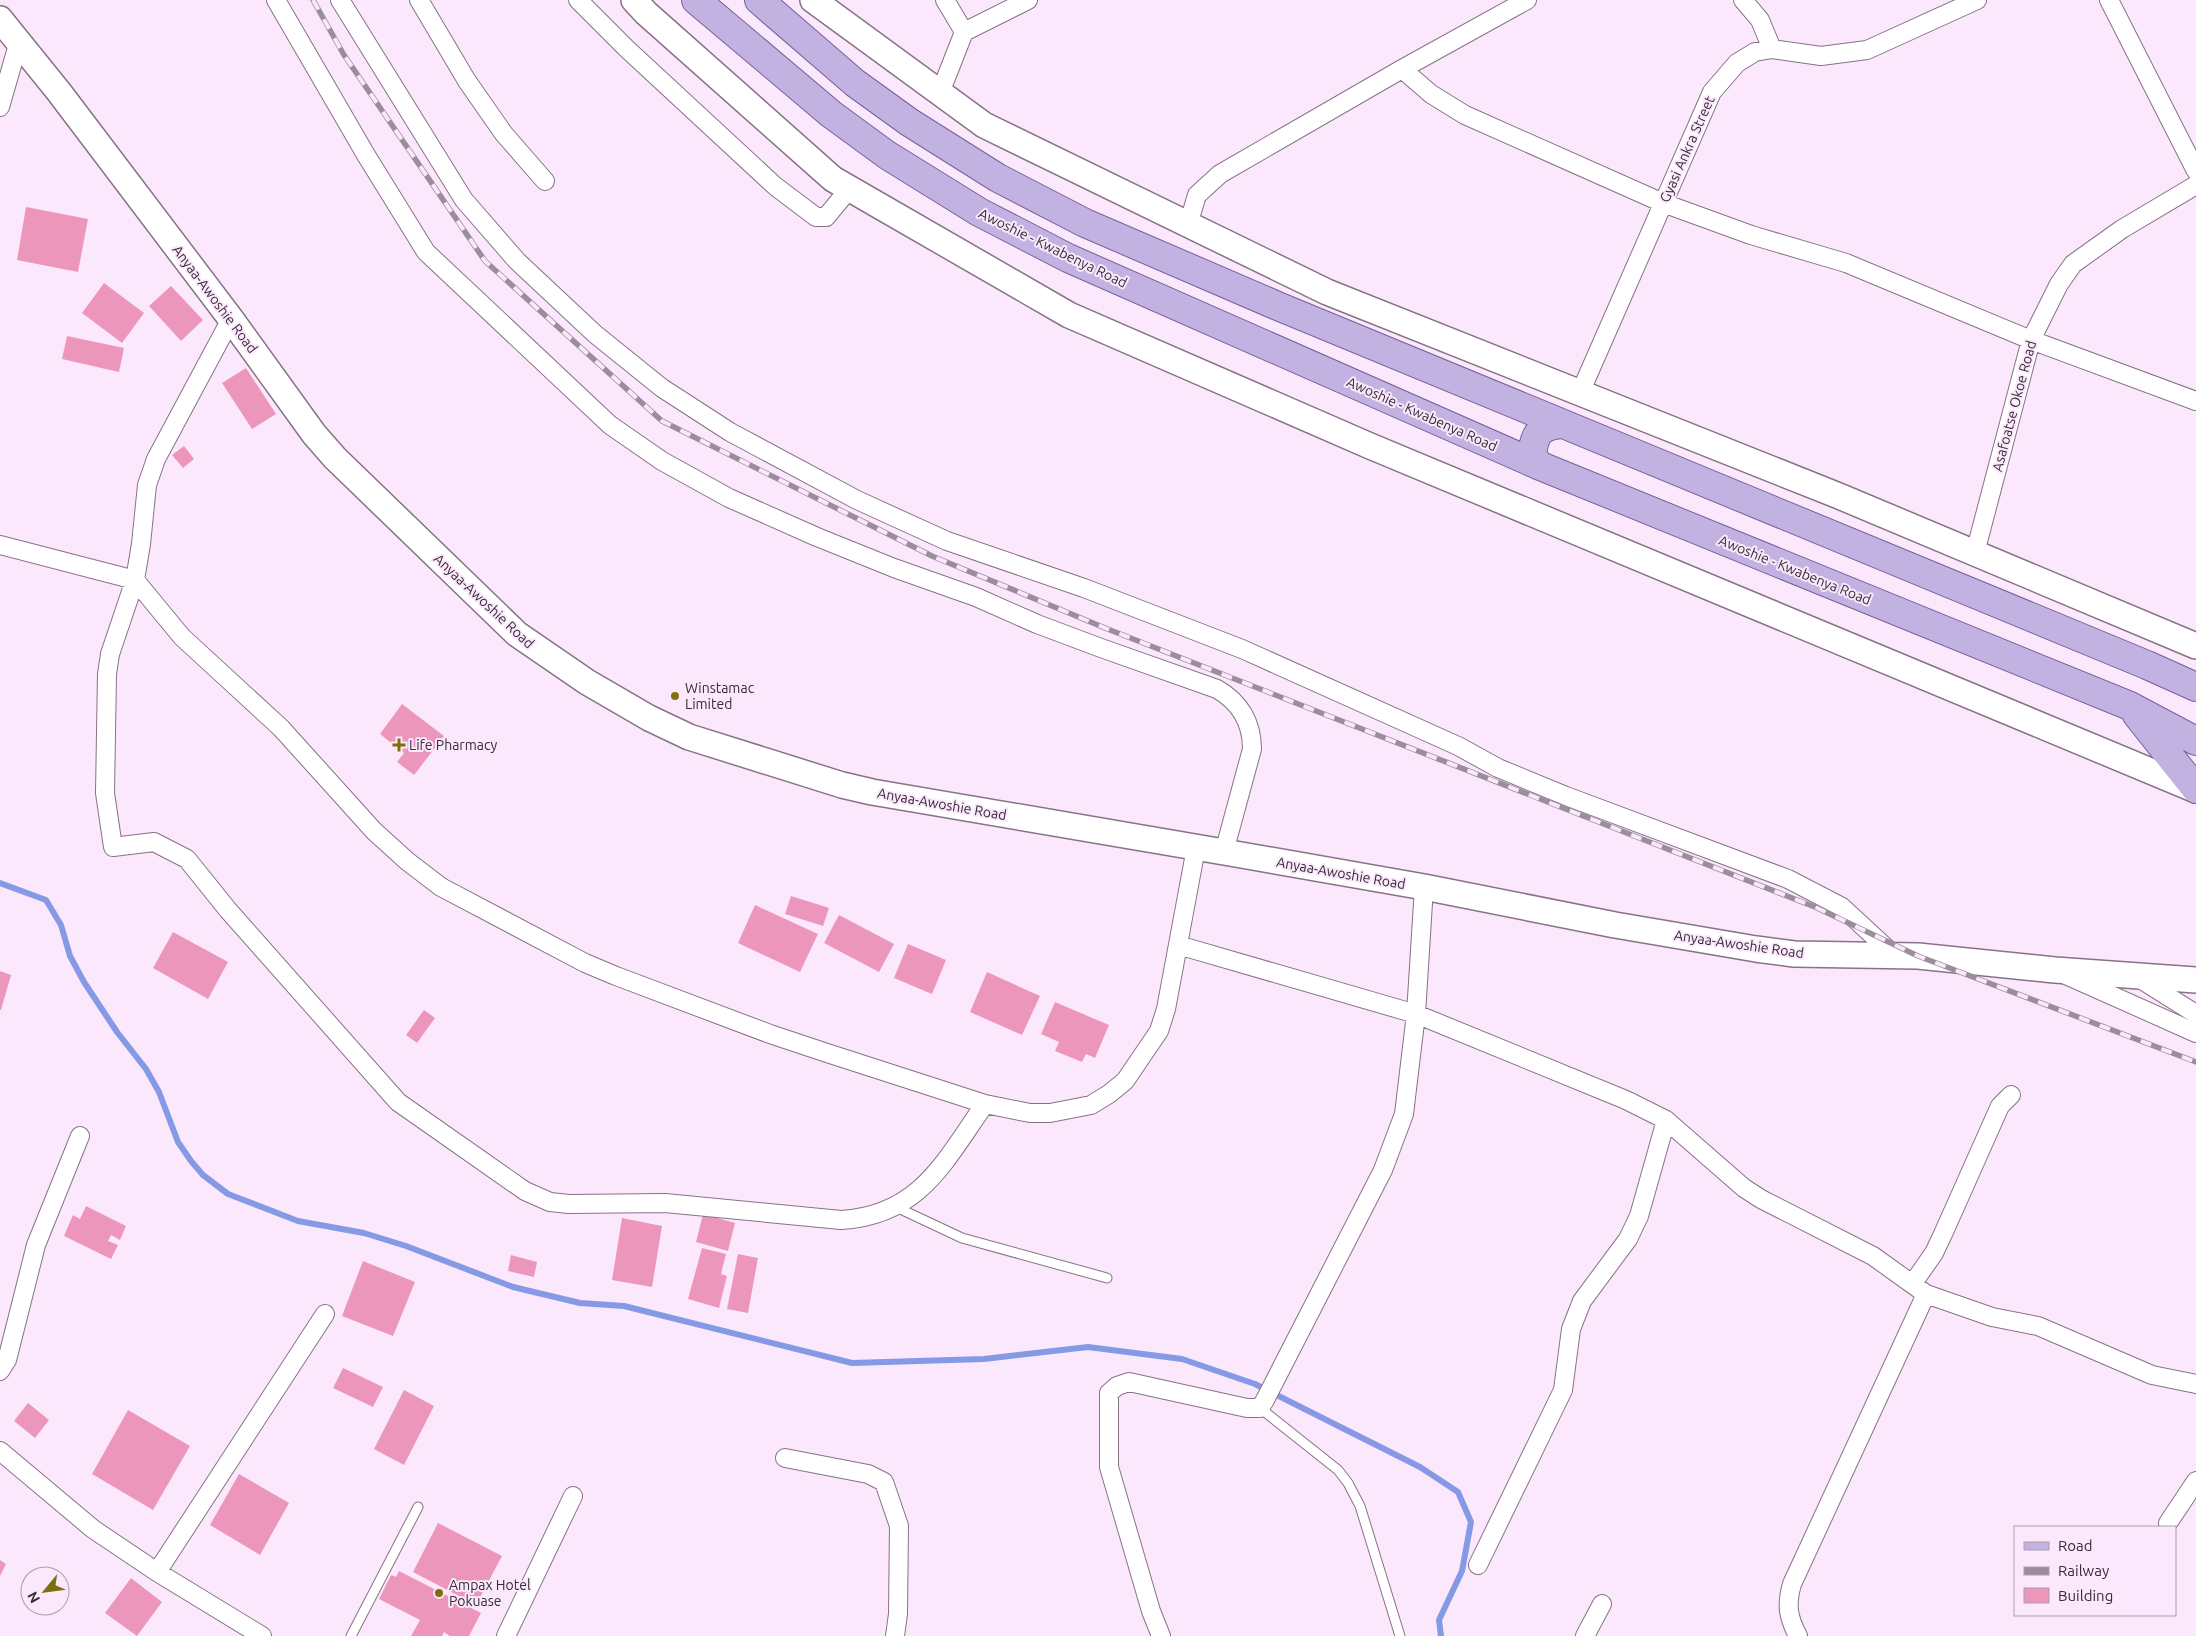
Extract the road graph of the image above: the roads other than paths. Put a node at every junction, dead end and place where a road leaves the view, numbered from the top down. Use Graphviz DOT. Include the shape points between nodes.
graph roads {
  1 [pos="276,0"];
  2 [pos="340,0"];
  3 [pos="419,0"];
  4 [pos="578,0"];
  5 [pos="634,0"];
  6 [pos="696,0"];
  7 [pos="759,0"];
  8 [pos="813,0"];
  9 [pos="945,0"];
  10 [pos="1028,0"];
  11 [pos="1527,0"];
  12 [pos="1743,0"];
  13 [pos="1976,0"];
  14 [pos="2109,0"];
  15 [pos="1497,7"];
  16 [pos="0,19"];
  17 [pos="964,32"];
  18 [pos="19,40"];
  19 [pos="1772,49"];
  20 [pos="1402,69"];
  21 [pos="940,93"];
  22 [pos="0,107"];
  23 [pos="2196,171"];
  24 [pos="545,181"];
  25 [pos="2196,185"];
  26 [pos="850,188"];
  27 [pos="1664,203"];
  28 [pos="1188,225"];
  29 [pos="231,319"];
  30 [pos="2031,340"];
  31 [pos="1580,393"];
  32 [pos="2196,401"];
  33 [pos="1562,424"];
  34 [pos="1538,465"];
  35 [pos="0,545"];
  36 [pos="1975,553"];
  37 [pos="135,580"];
  38 [pos="2196,646"];
  39 [pos="2196,687"];
  40 [pos="2130,706"];
  41 [pos="2196,741"];
  42 [pos="2196,789"];
  43 [pos="1196,848"];
  44 [pos="1224,852"];
  45 [pos="1424,887"];
  46 [pos="1178,945"];
  47 [pos="1895,956"];
  48 [pos="2055,970"];
  49 [pos="2134,976"];
  50 [pos="2196,980"];
  51 [pos="1416,1014"];
  52 [pos="2196,1014"];
  53 [pos="2196,1033"];
  54 [pos="2011,1095"];
  55 [pos="985,1104"];
  56 [pos="1666,1120"];
  57 [pos="80,1136"];
  58 [pos="896,1207"];
  59 [pos="1107,1278"];
  60 [pos="1920,1289"];
  61 [pos="325,1314"];
  62 [pos="0,1371"];
  63 [pos="2196,1384"];
  64 [pos="1263,1404"];
  65 [pos="0,1451"];
  66 [pos="785,1458"];
  67 [pos="2196,1482"];
  68 [pos="573,1496"];
  69 [pos="418,1507"];
  70 [pos="2168,1523"];
  71 [pos="1478,1565"];
  72 [pos="157,1572"];
  73 [pos="1602,1604"];
  74 [pos="352,1634"];
  75 [pos="262,1636"];
  76 [pos="363,1636"];
  77 [pos="506,1636"];
  78 [pos="894,1636"];
  79 [pos="1161,1636"];
  80 [pos="1400,1636"];
  81 [pos="1585,1636"];
  82 [pos="1798,1636"];
  1 -- 44 [label="street" via="426,252 610,425 662,461 729,498 817,537 976,597 1037,624 1217,688 1228,695 1246,718 1252,734 1252,749"];
  2 -- 47 [label="street" via="464,200 517,261 595,334 662,388 730,432 857,500 947,542 1084,588 1242,649 1458,746 1506,772 1788,879 1842,907"];
  3 -- 24 [label="street" via="483,104"];
  4 -- 26 [label="street" via="775,186 816,217 826,217"];
  5 -- 26 [label="street" via="834,179"];
  6 -- 34 [label="main road, Awoshie - Kwabenya Road" via="831,114 887,155 979,212 1068,258"];
  7 -- 33 [label="main road" via="856,83 909,122 998,178 1085,223 1188,268"];
  8 -- 21 [label="street"];
  9 -- 17 [label="street"];
  10 -- 17 [label="street"];
  11 -- 15 [label="street"];
  12 -- 19 [label="street" via="1760,20"];
  13 -- 19 [label="street, Gyasi Ankra Street" via="1867,50 1821,56"];
  14 -- 23 [label="street"];
  15 -- 20 [label="street"];
  16 -- 18 [label="street, Anyaa-Awoshie Road"];
  17 -- 21 [label="street"];
  18 -- 22 [label="street"];
  18 -- 29 [label="street, Anyaa-Awoshie Road"];
  19 -- 27 [label="street, Gyasi Ankra Street" via="1755,52 1737,63 1712,92"];
  20 -- 27 [label="street" via="1431,94 1465,115"];
  20 -- 28 [label="street" via="1215,178 1197,195"];
  21 -- 28 [label="street" via="984,125"];
  25 -- 30 [label="street, Asafoatse Okoe Road" via="2122,229 2073,264 2059,284"];
  26 -- 42 [label="street" via="1069,315 1370,446"];
  27 -- 30 [label="street" via="1751,235 1846,264"];
  27 -- 31 [label="street, Gyasi Ankra Street"];
  28 -- 31 [label="street" via="1327,292"];
  29 -- 37 [label="street" via="156,459 147,485"];
  29 -- 43 [label="street, Anyaa-Awoshie Road" via="335,458 486,606 540,652 649,718 689,737 842,785"];
  30 -- 32 [label="street"];
  30 -- 36 [label="street, Asafoatse Okoe Road"];
  31 -- 36 [label="street"];
  33 -- 34 [label="main road" via="1548,426 1538,432 1532,453"];
  33 -- 39 [label="main road"];
  34 -- 40 [label="main road, Awoshie - Kwabenya Road"];
  35 -- 37 [label="street"];
  36 -- 38 [label="street"];
  37 -- 55 [label="street" via="182,637 281,728 374,831 441,887 616,976 770,1034"];
  37 -- 58 [label="street" via="110,654 107,674 105,793 113,847 154,842 187,859 398,1102 524,1191 550,1202 665,1203 841,1220 863,1219"];
  40 -- 41 [label="main road, Awoshie - Kwabenya Road"];
  40 -- 42 [label="main road"];
  43 -- 44 [label="street, Anyaa-Awoshie Road"];
  43 -- 46 [label="street"];
  44 -- 45 [label="street, Anyaa-Awoshie Road"];
  45 -- 47 [label="street, Anyaa-Awoshie Road" via="1756,949 1794,954"];
  45 -- 51 [label="street"];
  46 -- 51 [label="street"];
  46 -- 55 [label="street" via="1159,1031 1125,1081 1092,1105 1050,1113 1030,1113"];
  47 -- 48 [label="street, Anyaa-Awoshie Road"];
  48 -- 49 [label="street, Anyaa-Awoshie Road"];
  48 -- 53 [label="street"];
  49 -- 50 [label="street, Anyaa-Awoshie Road"];
  49 -- 52 [label="street"];
  51 -- 56 [label="street" via="1626,1100"];
  51 -- 64 [label="street" via="1404,1114 1387,1162"];
  54 -- 60 [label="street" via="2000,1106"];
  55 -- 58 [label="street" via="930,1182"];
  56 -- 60 [label="street" via="1744,1188 1873,1256"];
  56 -- 71 [label="street" via="1639,1216 1628,1238 1582,1302 1571,1329 1563,1390"];
  57 -- 62 [label="street" via="36,1245 7,1360"];
  58 -- 59 [label="lane" via="962,1238"];
  60 -- 63 [label="street" via="1983,1315 2038,1326 2152,1375"];
  60 -- 82 [label="street" via="1792,1584 1787,1601"];
  61 -- 72 [label="street"];
  64 -- 79 [label="street" via="1247,1408 1129,1382 1109,1393 1109,1467"];
  64 -- 80 [label="lane" via="1338,1470 1348,1483 1360,1506"];
  65 -- 72 [label="street" via="77,1516"];
  66 -- 78 [label="street" via="868,1474 884,1482 899,1526 898,1614"];
  67 -- 70 [label="street"];
  68 -- 77 [label="street"];
  69 -- 74 [label="lane"];
  72 -- 75 [label="street"];
  73 -- 81 [label="street"];
  74 -- 76 [label="lane"];
}
